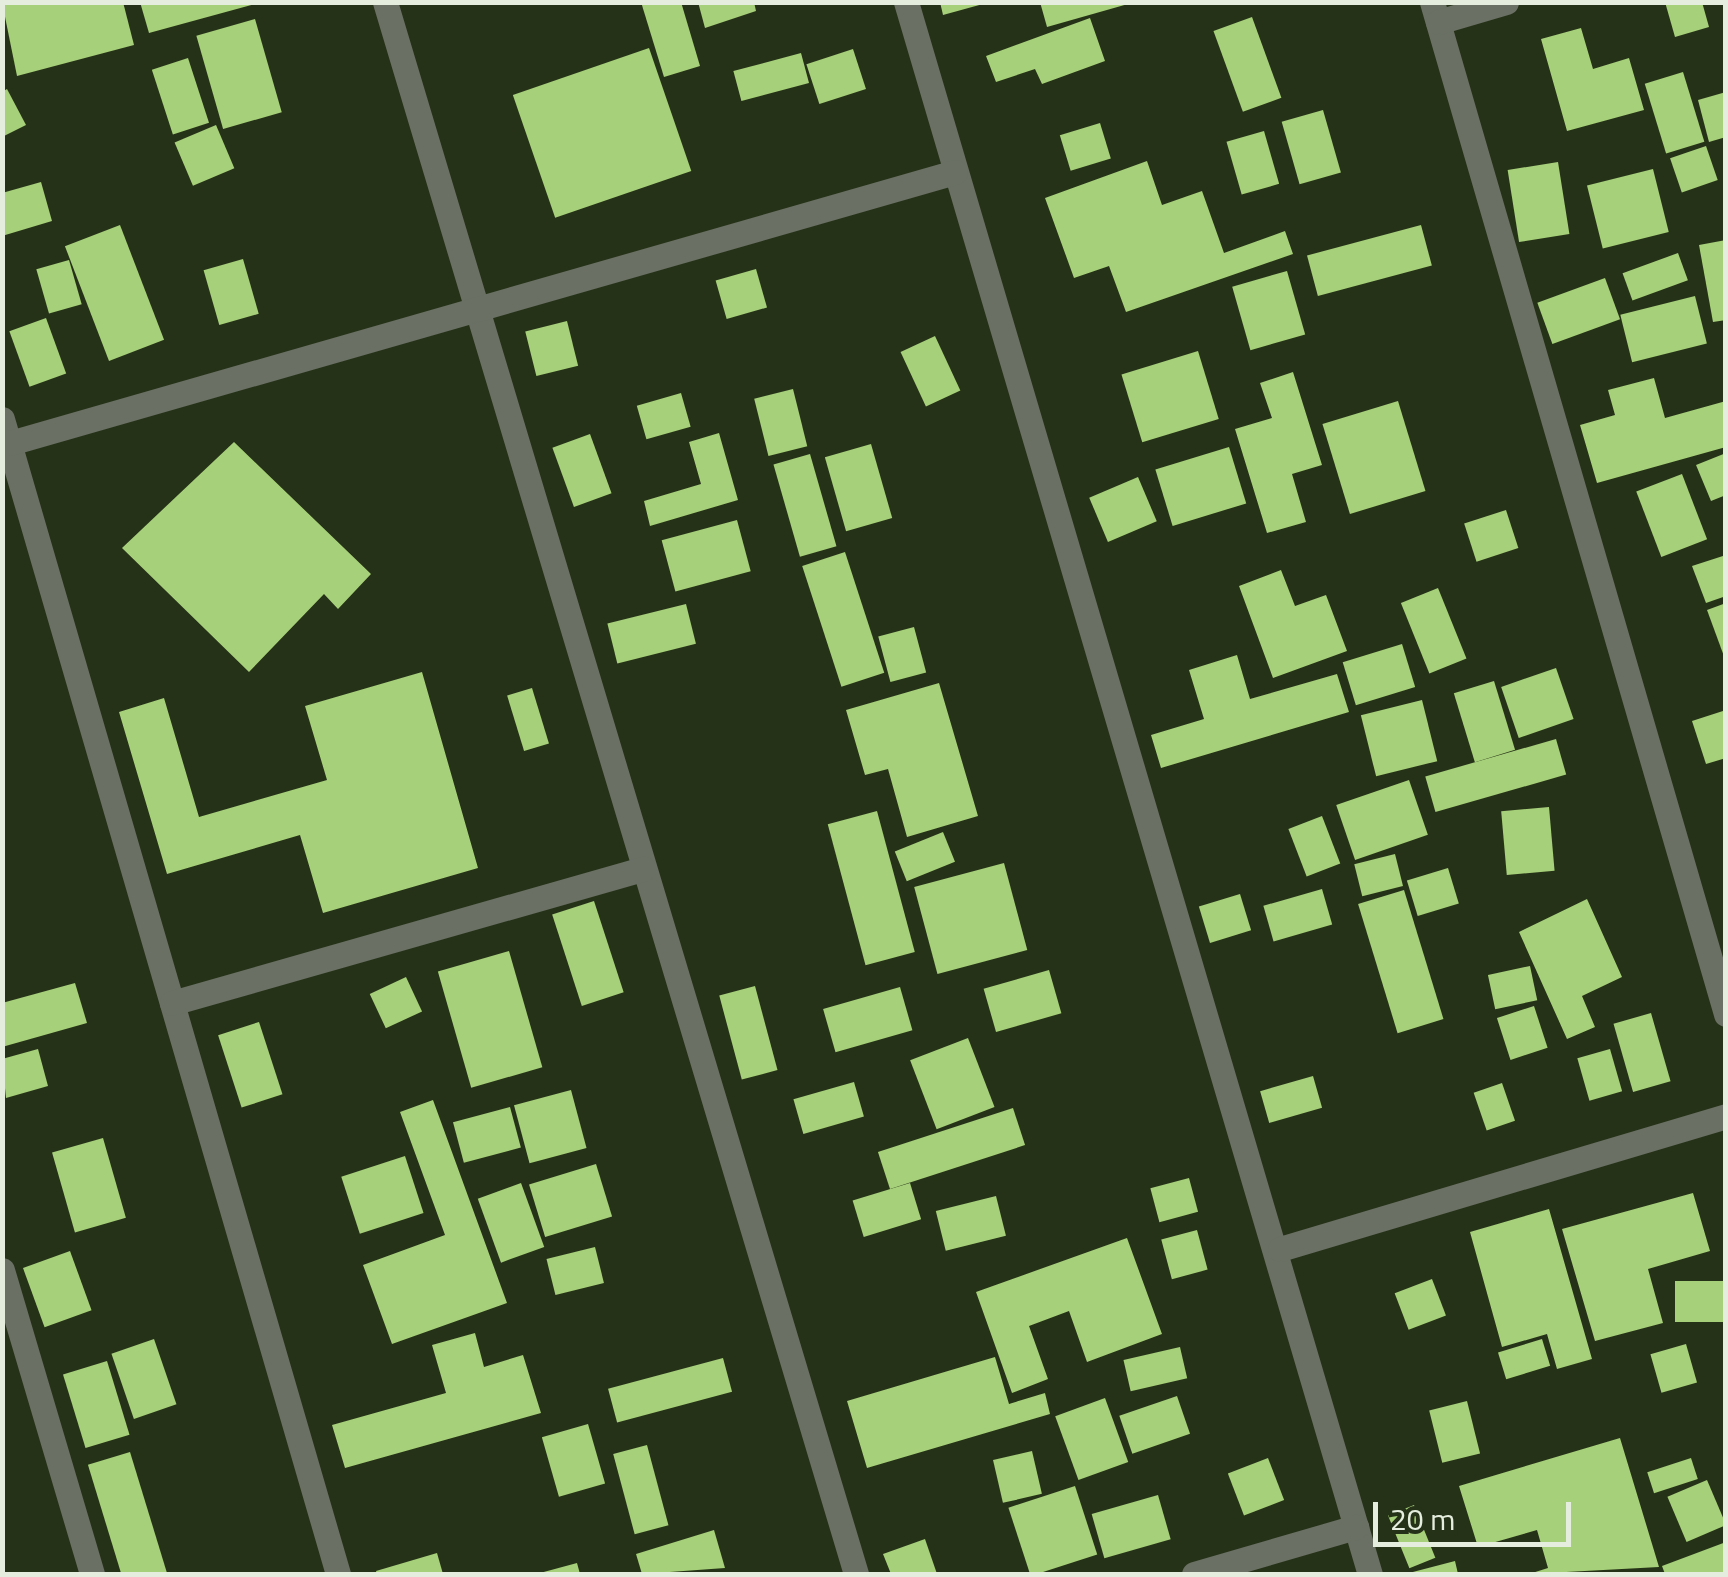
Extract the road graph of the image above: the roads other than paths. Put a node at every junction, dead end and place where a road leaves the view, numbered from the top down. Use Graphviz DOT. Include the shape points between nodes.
graph roads {
  1 [pos="386,2"];
  2 [pos="906,2"];
  3 [pos="1506,2"];
  4 [pos="1435,12"];
  5 [pos="956,172"];
  6 [pos="473,309"];
  7 [pos="6,431"];
  8 [pos="643,870"];
  9 [pos="172,1004"];
  10 [pos="1726,1014"];
  11 [pos="1726,1116"];
  12 [pos="1280,1249"];
  13 [pos="2,1270"];
  14 [pos="1356,1527"];
  15 [pos="92,1574"];
  16 [pos="338,1574"];
  17 [pos="856,1574"];
  18 [pos="1194,1574"];
  19 [pos="1370,1574"];
  1 -- 6 [label="street"];
  2 -- 5 [label="street"];
  3 -- 4 [label="street"];
  4 -- 10 [label="street"];
  5 -- 6 [label="street"];
  5 -- 12 [label="street"];
  6 -- 7 [label="street"];
  6 -- 8 [label="street"];
  7 -- 9 [label="street"];
  8 -- 9 [label="street"];
  8 -- 17 [label="street"];
  9 -- 16 [label="street"];
  11 -- 12 [label="street"];
  12 -- 14 [label="street"];
  13 -- 15 [label="street"];
  14 -- 18 [label="street"];
  14 -- 19 [label="street"];
}
